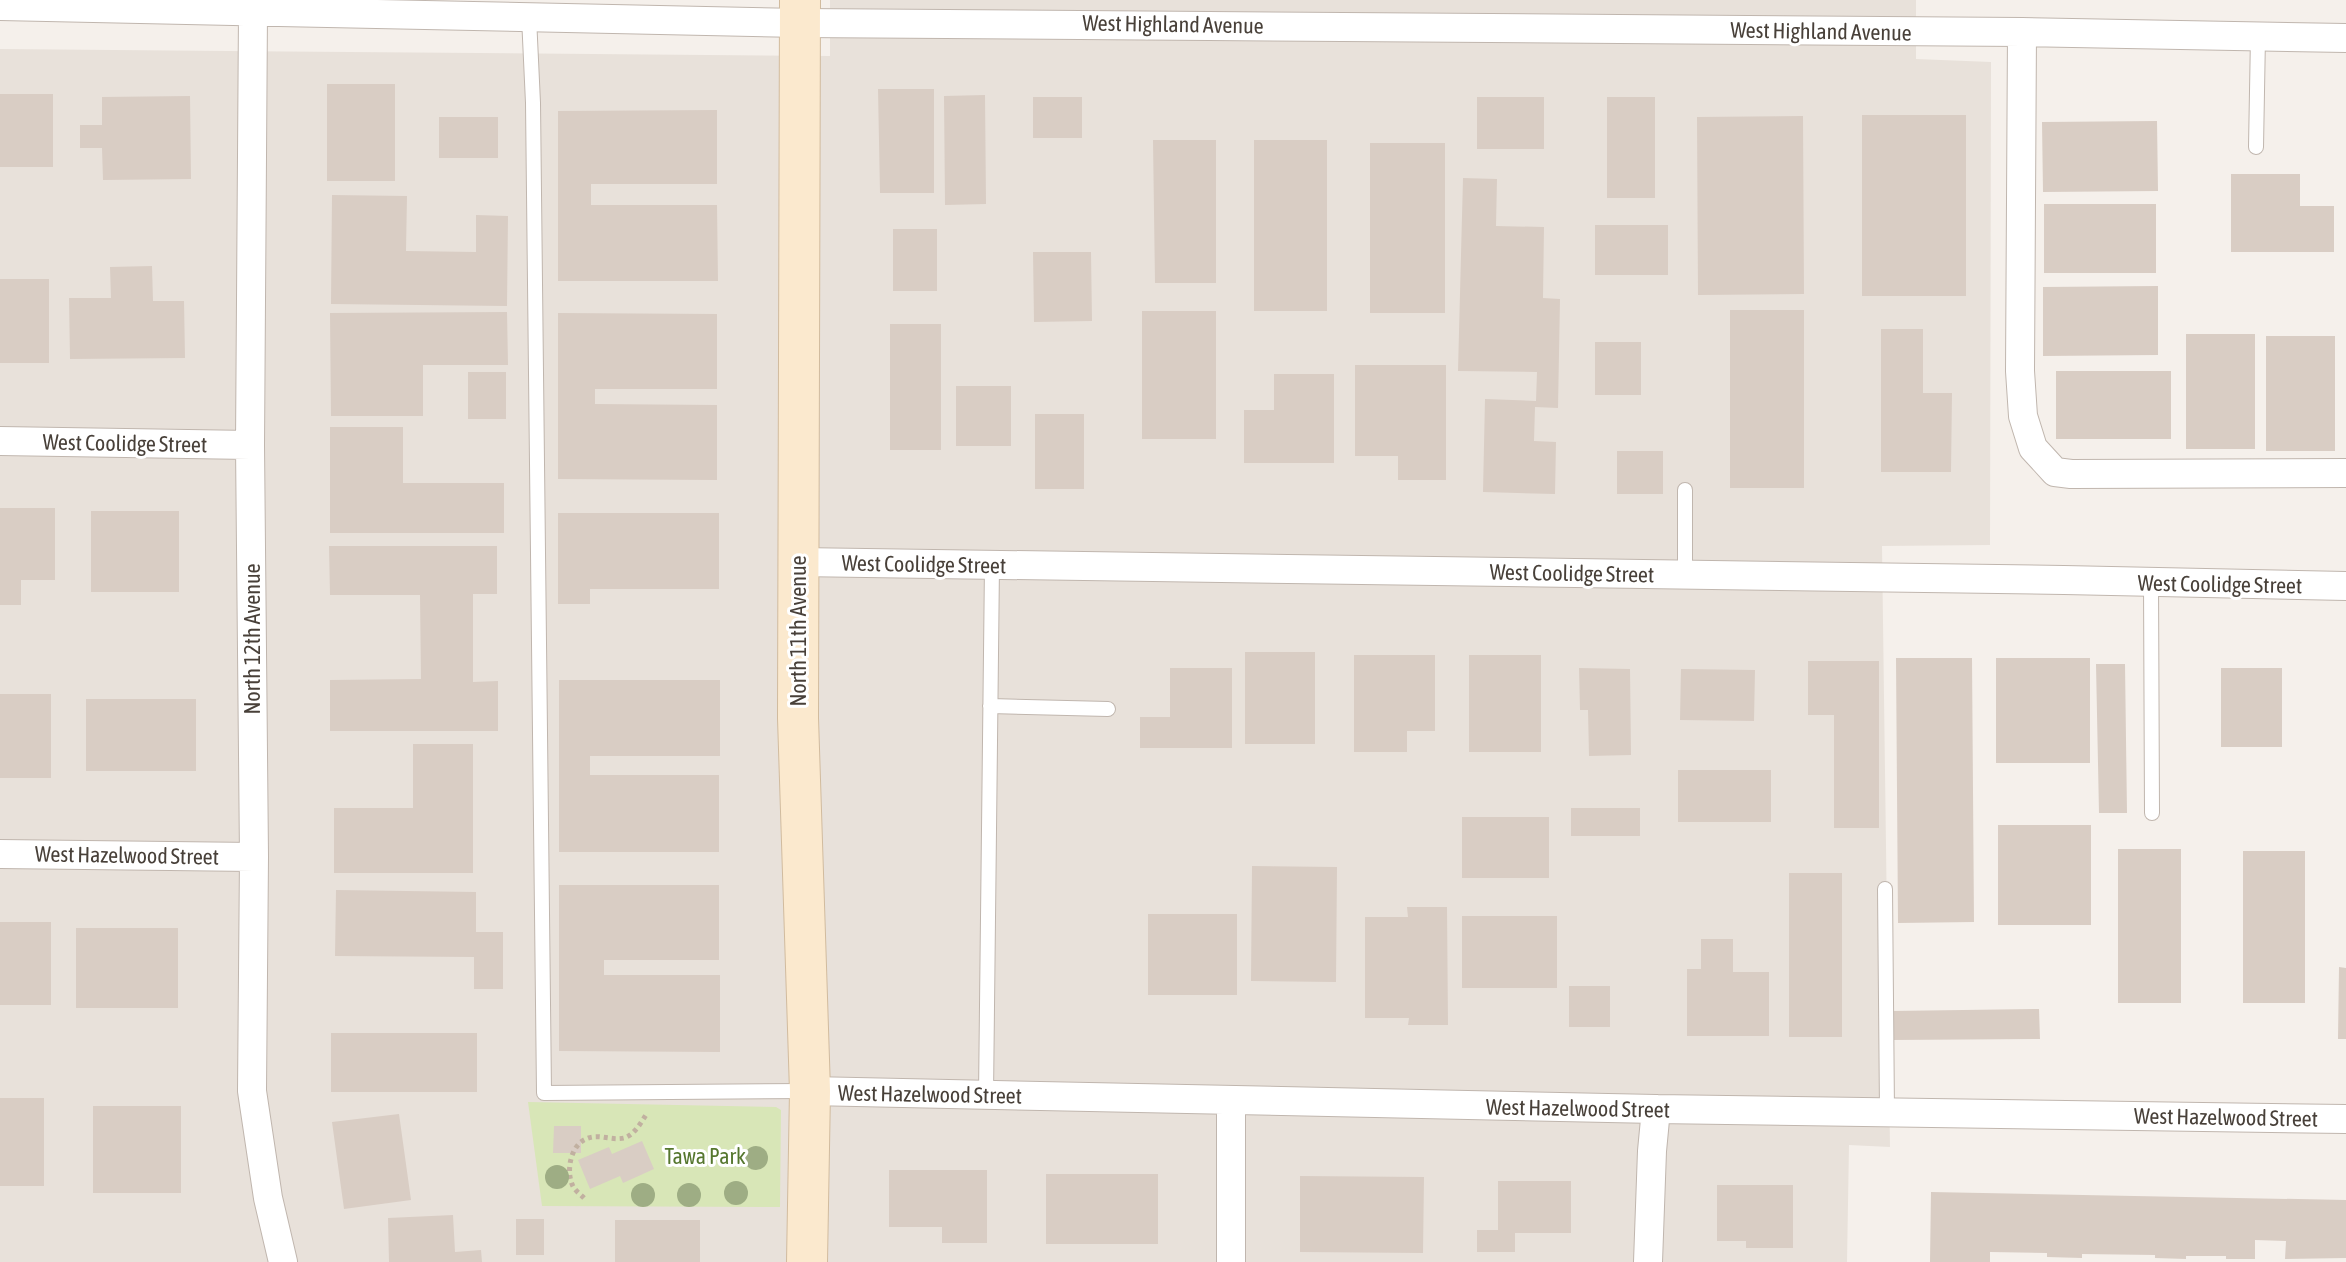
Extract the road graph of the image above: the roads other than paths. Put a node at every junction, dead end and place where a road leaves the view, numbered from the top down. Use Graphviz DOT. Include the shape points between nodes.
graph roads {
  1 [pos="0,6"];
  2 [pos="801,11"];
  3 [pos="253,12"];
  4 [pos="529,17"];
  5 [pos="2022,32"];
  6 [pos="2258,36"];
  7 [pos="2346,38"];
  8 [pos="2256,147"];
  9 [pos="0,441"];
  10 [pos="250,445"];
  11 [pos="2346,473"];
  12 [pos="1685,490"];
  13 [pos="798,562"];
  14 [pos="992,565"];
  15 [pos="1685,574"];
  16 [pos="2151,582"];
  17 [pos="2346,586"];
  18 [pos="990,706"];
  19 [pos="1108,709"];
  20 [pos="2152,813"];
  21 [pos="0,854"];
  22 [pos="254,857"];
  23 [pos="1885,889"];
  24 [pos="810,1091"];
  25 [pos="986,1095"];
  26 [pos="1231,1101"];
  27 [pos="1656,1109"];
  28 [pos="1887,1111"];
  29 [pos="2346,1119"];
  30 [pos="283,1262"];
  31 [pos="807,1262"];
  32 [pos="1231,1262"];
  33 [pos="1648,1262"];
  1 -- 3 [label="street, West Highland Avenue"];
  2 -- 4 [label="street, West Highland Avenue"];
  2 -- 5 [label="street, West Highland Avenue"];
  2 -- 13 [label="street, North 11th Avenue"];
  3 -- 4 [label="street, West Highland Avenue"];
  3 -- 10 [label="street, North 12th Avenue"];
  4 -- 24 [label="lane" via="544,1093"];
  5 -- 6 [label="street, West Highland Avenue"];
  5 -- 11 [label="street" via="2020,371 2023,416 2033,448 2055,472 2071,474"];
  6 -- 7 [label="street, West Highland Avenue"];
  6 -- 8 [label="lane"];
  9 -- 10 [label="street, West Coolidge Street"];
  10 -- 22 [label="street, North 12th Avenue"];
  12 -- 15 [label="lane"];
  13 -- 14 [label="street, West Coolidge Street"];
  13 -- 24 [label="street, North 11th Avenue"];
  14 -- 15 [label="street, West Coolidge Street"];
  14 -- 18 [label="lane"];
  15 -- 16 [label="street, West Coolidge Street"];
  16 -- 17 [label="street, West Coolidge Street"];
  16 -- 20 [label="lane"];
  18 -- 19 [label="lane"];
  18 -- 25 [label="lane"];
  21 -- 22 [label="street, West Hazelwood Street"];
  22 -- 30 [label="street, North 12th Avenue" via="252,1091"];
  23 -- 28 [label="lane"];
  24 -- 25 [label="street, West Hazelwood Street"];
  24 -- 31 [label="street, North 11th Avenue"];
  25 -- 26 [label="street, West Hazelwood Street"];
  26 -- 27 [label="street, West Hazelwood Street"];
  26 -- 32 [label="street"];
  27 -- 28 [label="street, West Hazelwood Street"];
  27 -- 33 [label="street"];
  28 -- 29 [label="street, West Hazelwood Street"];
}
